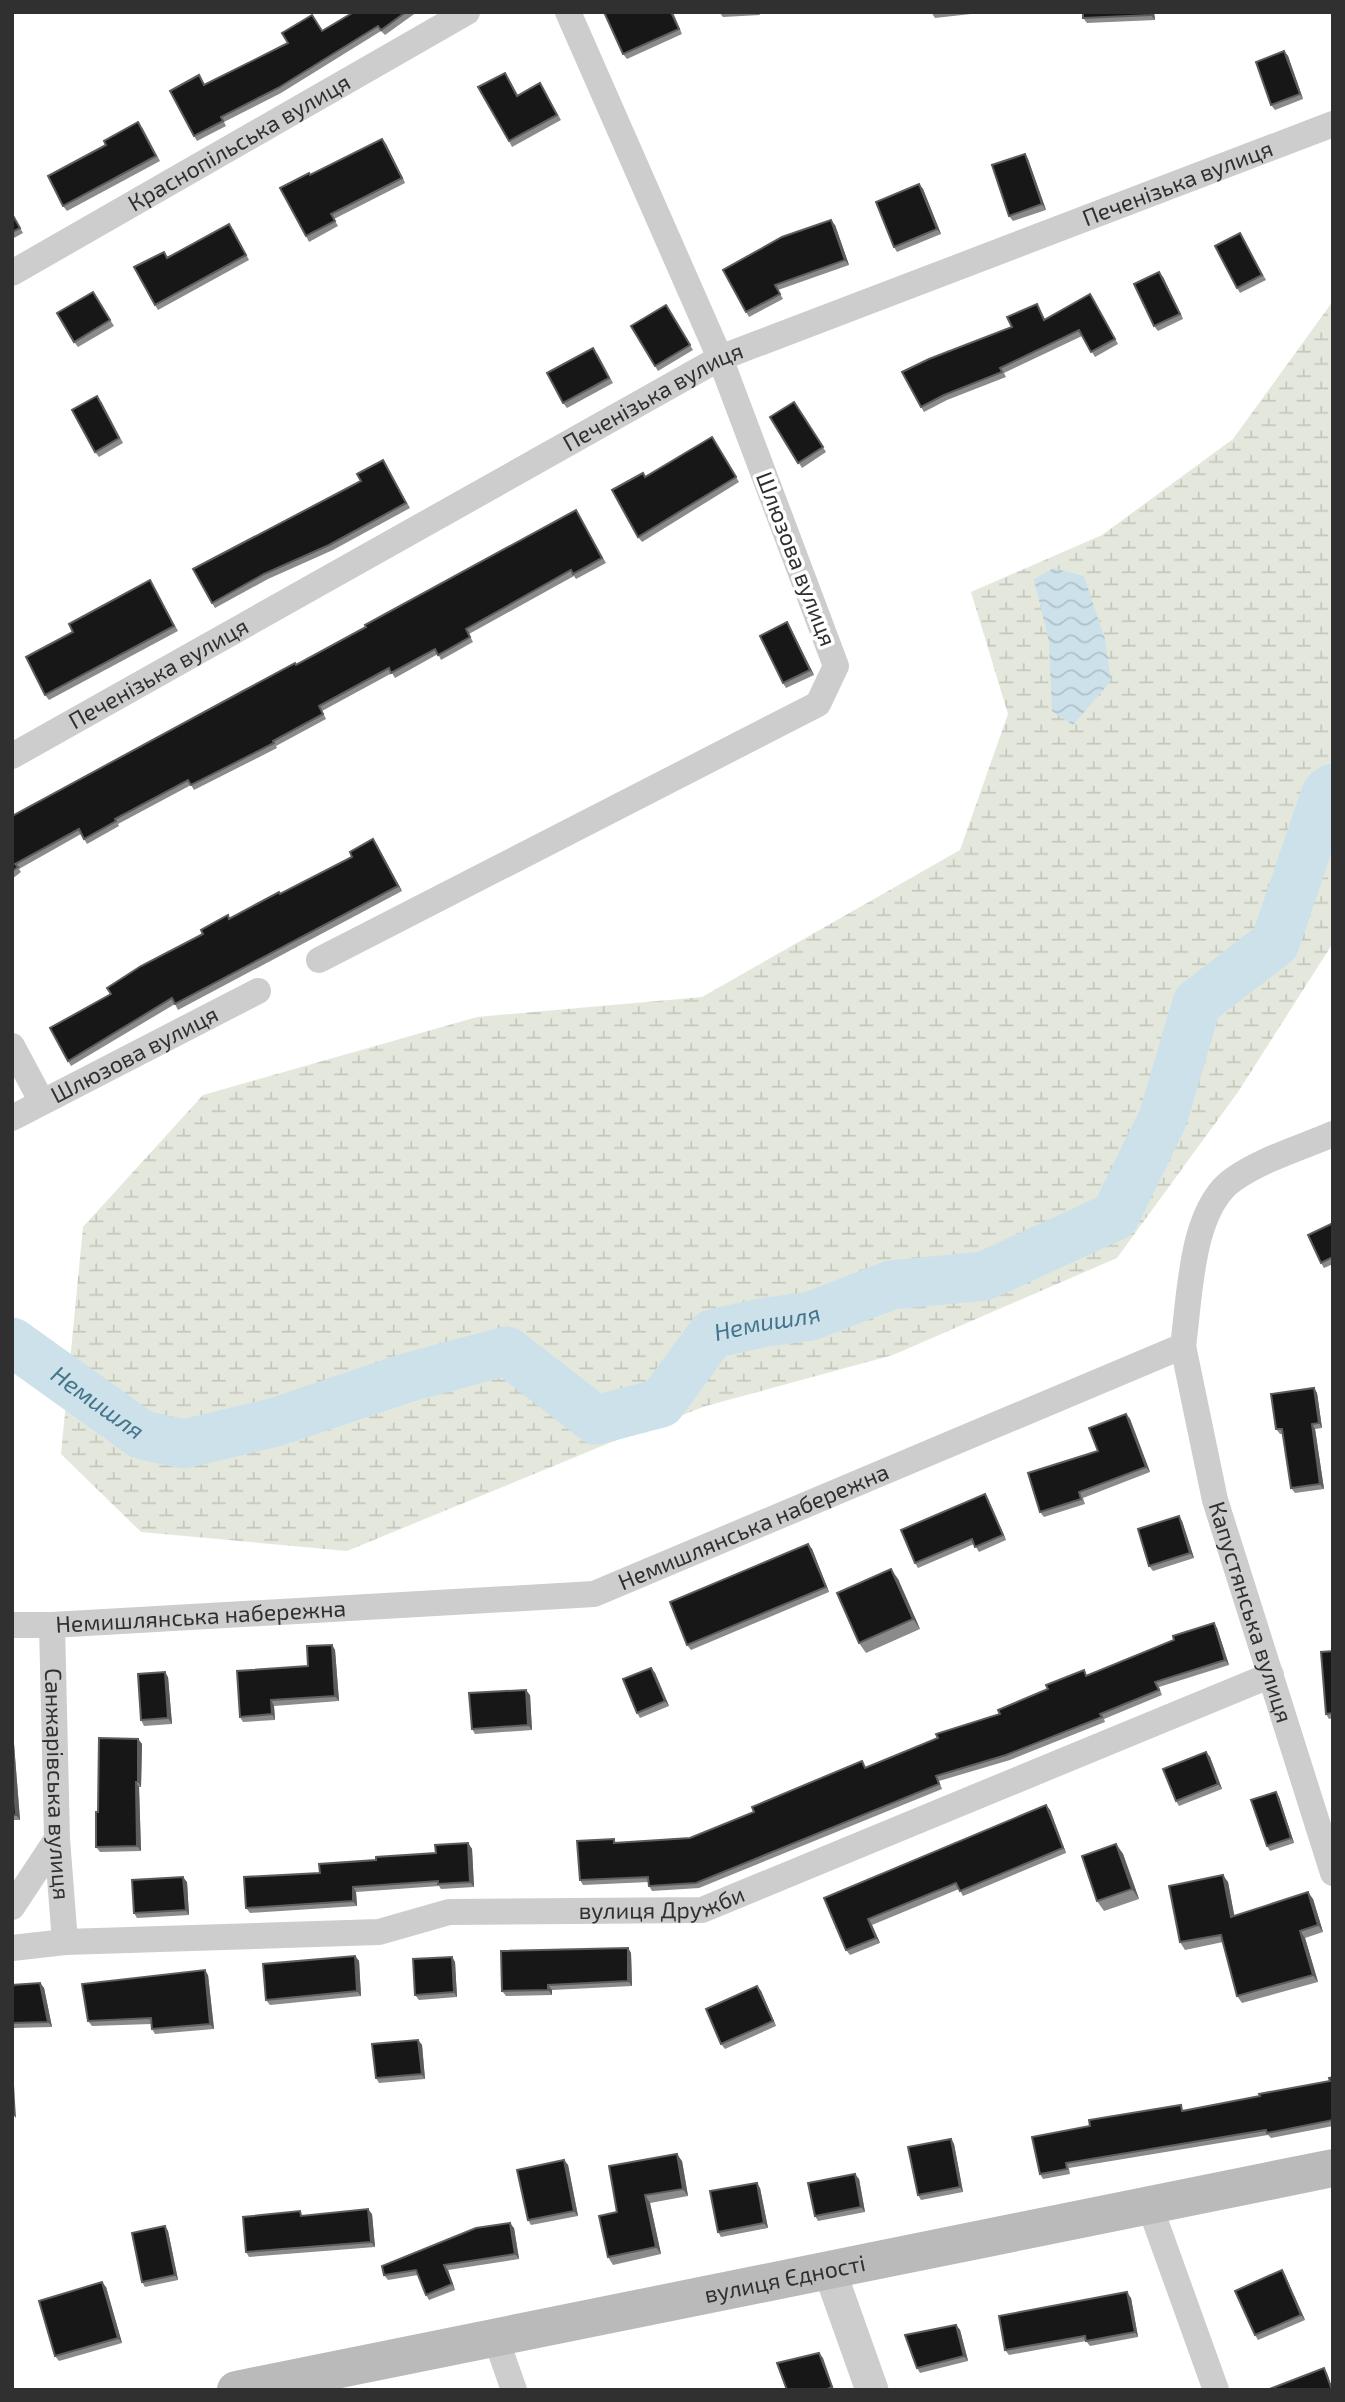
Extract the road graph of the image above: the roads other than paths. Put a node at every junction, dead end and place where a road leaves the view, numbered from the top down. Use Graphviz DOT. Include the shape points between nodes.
graph roads {
  1 [pos="467,12"];
  2 [pos="568,12"];
  3 [pos="1333,124"];
  4 [pos="12,273"];
  5 [pos="720,358"];
  6 [pos="12,756"];
  7 [pos="319,960"];
  8 [pos="258,991"];
  9 [pos="12,1046"];
  10 [pos="42,1102"];
  11 [pos="12,1118"];
  12 [pos="1333,1134"];
  13 [pos="1183,1346"];
  14 [pos="12,1625"];
  15 [pos="52,1625"];
  16 [pos="1271,1675"];
  17 [pos="57,1839"];
  18 [pos="1333,1873"];
  19 [pos="12,1908"];
  20 [pos="65,1942"];
  21 [pos="12,1948"];
  22 [pos="1333,2168"];
  23 [pos="1149,2204"];
  24 [pos="829,2269"];
  25 [pos="495,2336"];
  26 [pos="236,2390"];
  27 [pos="514,2390"];
  28 [pos="872,2390"];
  29 [pos="1216,2390"];
  1 -- 4 [label="street, Краснопільська вулиця"];
  2 -- 5 [label="street, Шлюзова вулиця"];
  3 -- 5 [label="street, Печенізька вулиця"];
  5 -- 6 [label="street, Печенізька вулиця"];
  5 -- 7 [label="street, Шлюзова вулиця" via="836,666 818,704"];
  8 -- 10 [label="street, Шлюзова вулиця"];
  9 -- 10 [label="street"];
  10 -- 11 [label="street, Шлюзова вулиця"];
  12 -- 13 [label="street" via="1254,1167 1232,1180 1214,1199 1203,1223"];
  13 -- 15 [label="street, Немишлянська набережна" via="594,1594"];
  13 -- 16 [label="street, Капустянська вулиця" via="1215,1500"];
  14 -- 15 [label="street, Немишлянська набережна"];
  15 -- 17 [label="street, Санжарівська вулиця"];
  16 -- 18 [label="street, Капустянська вулиця"];
  16 -- 20 [label="street, вулиця Дружби" via="702,1910 449,1912 379,1932"];
  17 -- 19 [label="street"];
  17 -- 20 [label="street, Санжарівська вулиця"];
  20 -- 21 [label="street, вулиця Дружби"];
  22 -- 23 [label="main road, вулиця Єдності"];
  23 -- 24 [label="main road, вулиця Єдності"];
  23 -- 29 [label="street"];
  24 -- 25 [label="main road, вулиця Єдності"];
  24 -- 28 [label="street"];
  25 -- 26 [label="main road, вулиця Єдності"];
  25 -- 27 [label="street"];
}
